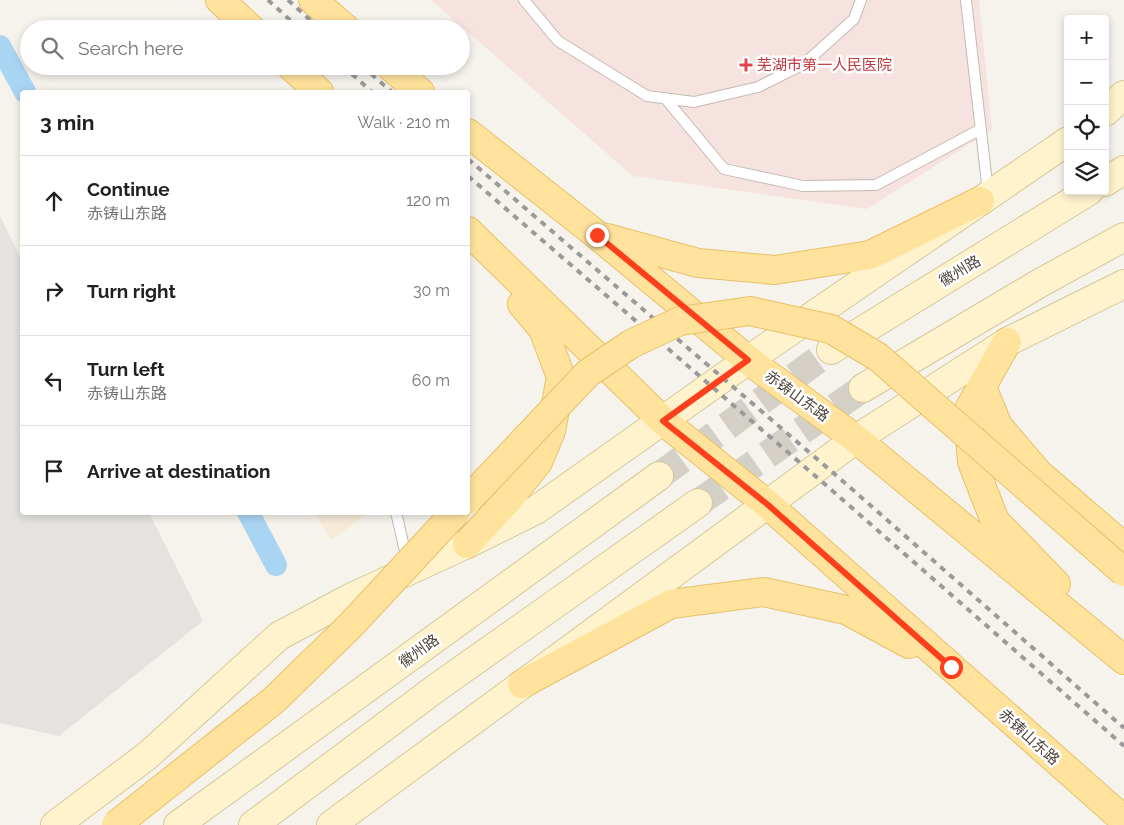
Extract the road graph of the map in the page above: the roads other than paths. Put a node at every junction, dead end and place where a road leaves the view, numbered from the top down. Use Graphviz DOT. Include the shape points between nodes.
graph roads {
  1 [pos="220,0"];
  2 [pos="313,0"];
  3 [pos="524,0"];
  4 [pos="861,0"];
  5 [pos="966,0"];
  6 [pos="241,20"];
  7 [pos="336,20"];
  8 [pos="301,75"];
  9 [pos="400,75"];
  10 [pos="317,90"];
  11 [pos="418,90"];
  12 [pos="1124,95"];
  13 [pos="666,98"];
  14 [pos="1109,108"];
  15 [pos="981,130"];
  16 [pos="470,135"];
  17 [pos="1064,144"];
  18 [pos="1124,170"];
  19 [pos="1109,179"];
  20 [pos="1083,195"];
  21 [pos="984,198"];
  22 [pos="470,233"];
  23 [pos="597,235"];
  24 [pos="1124,237"];
  25 [pos="470,239"];
  26 [pos="1124,284"];
  27 [pos="1008,342"];
  28 [pos="831,350"];
  29 [pos="748,360"];
  30 [pos="863,388"];
  31 [pos="982,388"];
  32 [pos="663,421"];
  33 [pos="856,439"];
  34 [pos="658,476"];
  35 [pos="470,498"];
  36 [pos="698,503"];
  37 [pos="767,504"];
  38 [pos="397,515"];
  39 [pos="453,515"];
  40 [pos="467,544"];
  41 [pos="1124,547"];
  42 [pos="410,571"];
  43 [pos="1124,572"];
  44 [pos="1124,652"];
  45 [pos="1124,660"];
  46 [pos="951,667"];
  47 [pos="522,684"];
  48 [pos="1124,820"];
  49 [pos="55,825"];
  50 [pos="116,825"];
  51 [pos="178,825"];
  52 [pos="253,825"];
  53 [pos="331,825"];
  1 -- 6 [label="main road"];
  2 -- 7 [label="main road"];
  3 -- 13 [label="lane" via="558,41 646,96"];
  4 -- 13 [label="lane" via="854,19 804,64 758,87 694,102"];
  5 -- 15 [label="lane"];
  8 -- 10 [label="main road"];
  9 -- 11 [label="main road"];
  12 -- 14 [label="street"];
  13 -- 15 [label="lane" via="724,170 803,186 876,185"];
  15 -- 21 [label="lane"];
  16 -- 23 [label="main road, 赤铸山东路"];
  17 -- 21 [label="street"];
  18 -- 19 [label="street"];
  20 -- 28 [label="street, 徽州路"];
  21 -- 23 [label="main road" via="870,255 775,270 698,263"];
  21 -- 29 [label="street"];
  22 -- 32 [label="main road, 赤铸山东路"];
  23 -- 29 [label="main road, 赤铸山东路"];
  24 -- 30 [label="street"];
  25 -- 40 [label="main road" via="543,329 561,377 551,431 538,462"];
  26 -- 27 [label="street"];
  27 -- 31 [label="main road"];
  27 -- 33 [label="street"];
  29 -- 32 [label="street"];
  29 -- 33 [label="main road, 赤铸山东路"];
  31 -- 41 [label="main road" via="998,426 1039,474"];
  31 -- 44 [label="main road" via="968,411 972,462 995,521"];
  32 -- 37 [label="main road, 赤铸山东路"];
  32 -- 40 [label="street" via="536,510"];
  33 -- 37 [label="street"];
  33 -- 45 [label="main road, 赤铸山东路"];
  34 -- 51 [label="street, 徽州路"];
  35 -- 43 [label="main road, bridge" via="588,372 631,344 680,321 750,311 831,329 878,357"];
  36 -- 52 [label="street" via="439,686"];
  37 -- 46 [label="main road, 赤铸山东路"];
  37 -- 47 [label="street"];
  38 -- 42 [label="lane"];
  39 -- 50 [label="main road, bridge" via="351,625 274,700"];
  40 -- 42 [label="street"];
  42 -- 49 [label="street" via="279,636 147,756"];
  46 -- 47 [label="main road" via="846,610 764,592 671,604"];
  46 -- 48 [label="main road, 赤铸山东路"];
  47 -- 53 [label="street"];
}
